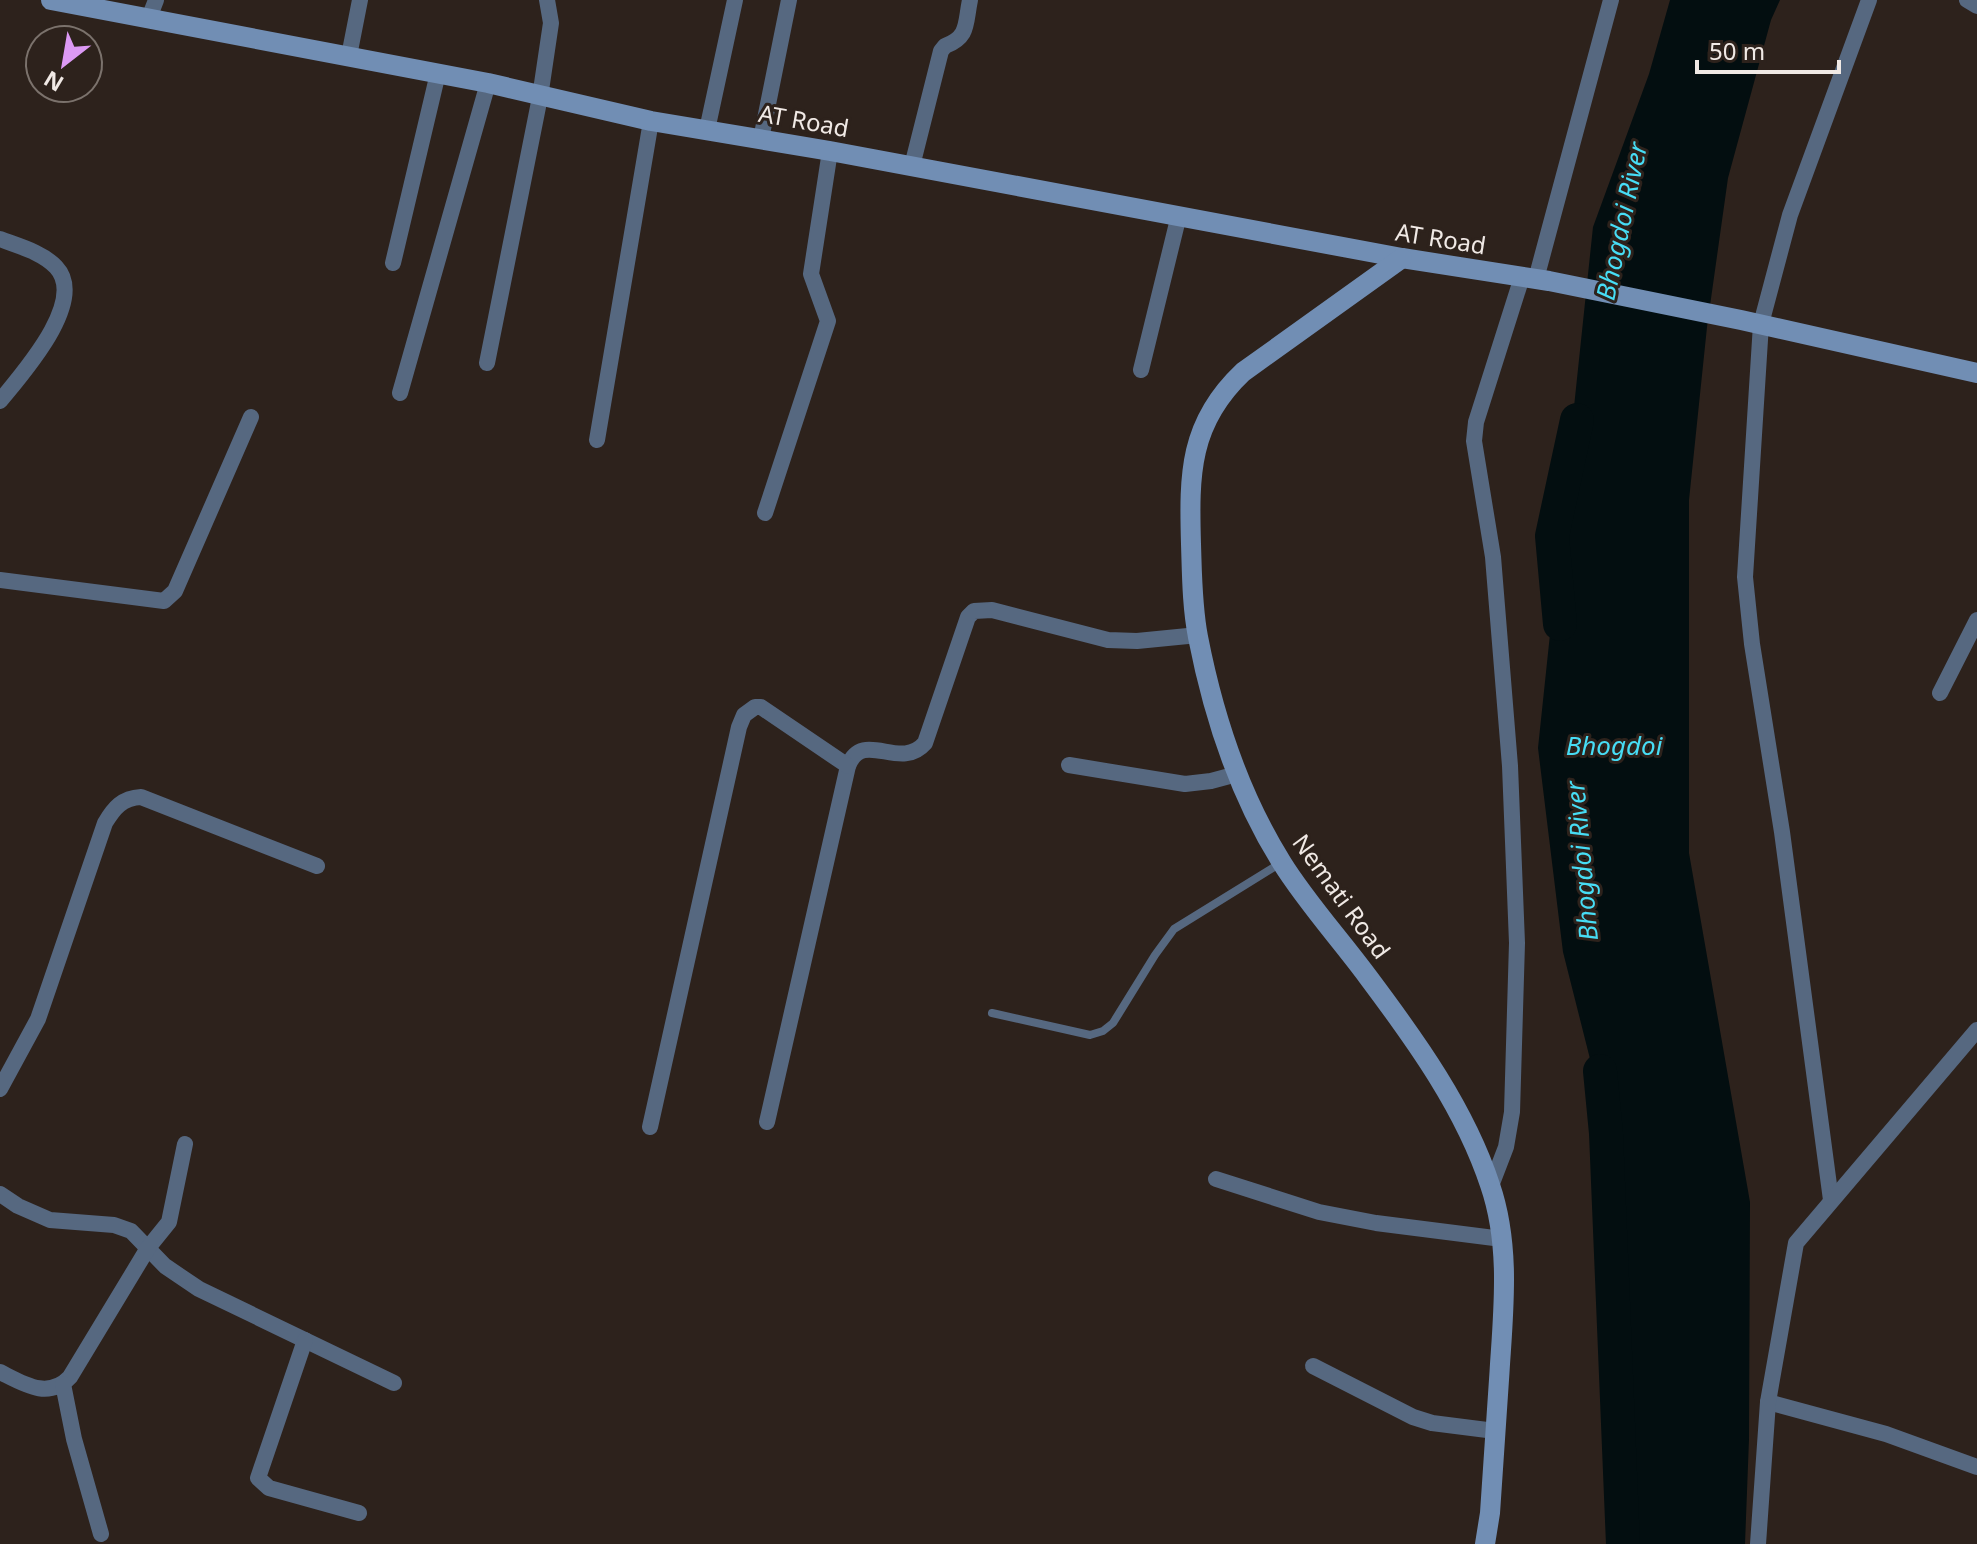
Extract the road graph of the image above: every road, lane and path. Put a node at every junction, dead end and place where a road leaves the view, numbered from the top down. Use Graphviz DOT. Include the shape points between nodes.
graph roads {
  1 [pos="51,0"];
  2 [pos="360,0"];
  3 [pos="547,0"];
  4 [pos="735,0"];
  5 [pos="789,0"];
  6 [pos="970,0"];
  7 [pos="1611,0"];
  8 [pos="1869,0"];
  9 [pos="1967,0"];
  10 [pos="1977,6"];
  11 [pos="153,9"];
  12 [pos="349,56"];
  13 [pos="438,73"];
  14 [pos="488,83"];
  15 [pos="540,97"];
  16 [pos="651,121"];
  17 [pos="707,130"];
  18 [pos="761,139"];
  19 [pos="830,151"];
  20 [pos="912,166"];
  21 [pos="1179,215"];
  22 [pos="0,239"];
  23 [pos="1402,258"];
  24 [pos="393,263"];
  25 [pos="1536,279"];
  26 [pos="1751,322"];
  27 [pos="487,363"];
  28 [pos="1141,370"];
  29 [pos="1977,373"];
  30 [pos="400,393"];
  31 [pos="0,401"];
  32 [pos="251,417"];
  33 [pos="597,440"];
  34 [pos="765,513"];
  35 [pos="0,580"];
  36 [pos="1977,620"];
  37 [pos="1198,635"];
  38 [pos="1940,693"];
  39 [pos="1069,765"];
  40 [pos="848,766"];
  41 [pos="1237,774"];
  42 [pos="1282,863"];
  43 [pos="317,866"];
  44 [pos="992,1013"];
  45 [pos="1977,1030"];
  46 [pos="0,1089"];
  47 [pos="767,1122"];
  48 [pos="650,1127"];
  49 [pos="185,1144"];
  50 [pos="1216,1179"];
  51 [pos="1491,1186"];
  52 [pos="0,1194"];
  53 [pos="1831,1200"];
  54 [pos="1502,1239"];
  55 [pos="148,1248"];
  56 [pos="305,1340"];
  57 [pos="1313,1366"];
  58 [pos="0,1372"];
  59 [pos="394,1383"];
  60 [pos="63,1384"];
  61 [pos="1768,1402"];
  62 [pos="1495,1431"];
  63 [pos="1977,1467"];
  64 [pos="359,1513"];
  65 [pos="101,1534"];
  66 [pos="1485,1544"];
  67 [pos="1758,1544"];
  1 -- 11 [label="main road, AT Road"];
  2 -- 12 [label="street"];
  3 -- 15 [label="street" via="551,23"];
  4 -- 17 [label="street"];
  5 -- 18 [label="street"];
  6 -- 20 [label="street" via="962,37 941,51"];
  7 -- 25 [label="street"];
  8 -- 26 [label="street"];
  9 -- 10 [label="street"];
  11 -- 12 [label="main road, AT Road"];
  12 -- 13 [label="main road, AT Road"];
  13 -- 14 [label="main road, AT Road"];
  13 -- 24 [label="street"];
  14 -- 15 [label="main road, AT Road"];
  14 -- 30 [label="street"];
  15 -- 16 [label="main road, AT Road"];
  15 -- 27 [label="street"];
  16 -- 17 [label="main road, AT Road"];
  16 -- 33 [label="street"];
  17 -- 18 [label="main road, AT Road"];
  18 -- 19 [label="main road, AT Road"];
  19 -- 20 [label="main road, AT Road"];
  19 -- 34 [label="street" via="811,274 828,321"];
  20 -- 21 [label="main road, AT Road"];
  21 -- 23 [label="main road, AT Road"];
  21 -- 28 [label="street"];
  22 -- 31 [label="street" via="56,267 66,291 58,322"];
  23 -- 25 [label="main road, AT Road"];
  23 -- 37 [label="main road, Nemati Road" via="1243,372 1214,405 1194,453 1190,495"];
  25 -- 26 [label="main road, AT Road"];
  25 -- 51 [label="street" via="1476,422 1474,441 1493,557 1517,943 1512,1112"];
  26 -- 29 [label="main road"];
  26 -- 53 [label="street" via="1747,608"];
  32 -- 35 [label="street" via="175,591 164,601"];
  36 -- 38 [label="street"];
  37 -- 40 [label="street" via="1108,640 992,610 974,611 962,628 925,743 909,754 859,750"];
  37 -- 41 [label="main road, Nemati Road"];
  39 -- 41 [label="street" via="1185,784"];
  40 -- 47 [label="street"];
  40 -- 48 [label="street" via="761,707 744,715"];
  41 -- 42 [label="main road, Nemati Road"];
  42 -- 44 [label="lane" via="1174,929 1103,1031 1090,1035"];
  42 -- 51 [label="main road, Nemati Road" via="1439,1078"];
  43 -- 46 [label="street" via="141,797 119,803 105,823 38,1019"];
  45 -- 53 [label="street"];
  49 -- 55 [label="street" via="171,1216"];
  50 -- 54 [label="street" via="1331,1215"];
  51 -- 54 [label="main road, Nemati Road"];
  52 -- 55 [label="street" via="50,1220 131,1231"];
  53 -- 61 [label="street" via="1792,1252"];
  54 -- 62 [label="main road, Nemati Road" via="1504,1303"];
  55 -- 56 [label="street" via="199,1289"];
  55 -- 60 [label="street"];
  56 -- 59 [label="street"];
  56 -- 64 [label="street" via="258,1478 269,1488"];
  57 -- 62 [label="street" via="1413,1417"];
  58 -- 60 [label="street" via="45,1390"];
  60 -- 65 [label="street"];
  61 -- 63 [label="street" via="1886,1434"];
  61 -- 67 [label="street"];
  62 -- 66 [label="main road, Nemati Road"];
}
